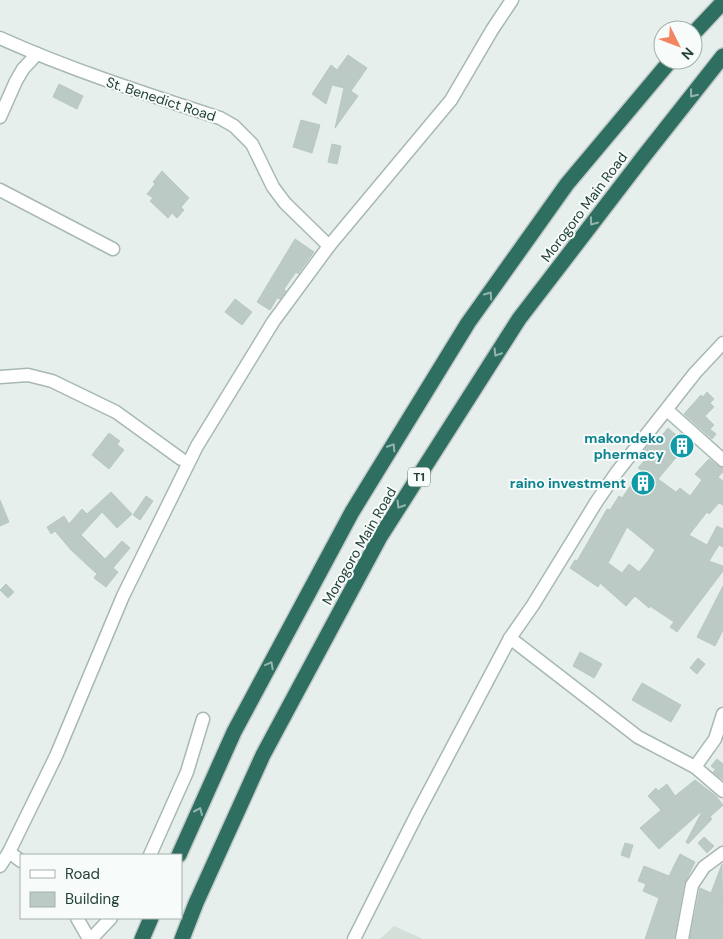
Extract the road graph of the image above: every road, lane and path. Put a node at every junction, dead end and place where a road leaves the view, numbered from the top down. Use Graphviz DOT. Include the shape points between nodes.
graph roads {
  1 [pos="512,0"];
  2 [pos="719,4"];
  3 [pos="703,22"];
  4 [pos="0,38"];
  5 [pos="37,54"];
  6 [pos="723,56"];
  7 [pos="663,70"];
  8 [pos="0,117"];
  9 [pos="0,190"];
  10 [pos="329,246"];
  11 [pos="113,249"];
  12 [pos="723,343"];
  13 [pos="0,377"];
  14 [pos="667,410"];
  15 [pos="181,459"];
  16 [pos="723,460"];
  17 [pos="510,638"];
  18 [pos="723,714"];
  19 [pos="203,719"];
  20 [pos="695,767"];
  21 [pos="723,791"];
  22 [pos="9,852"];
  23 [pos="723,853"];
  24 [pos="150,854"];
  25 [pos="179,854"];
  26 [pos="20,860"];
  27 [pos="0,866"];
  28 [pos="78,919"];
  29 [pos="110,919"];
  30 [pos="152,919"];
  31 [pos="90,939"];
  32 [pos="142,939"];
  33 [pos="182,939"];
  34 [pos="354,939"];
  35 [pos="682,939"];
  1 -- 10 [label="street" via="451,100"];
  2 -- 3 [label="highway"];
  4 -- 5 [label="street, St. Benedict Road"];
  5 -- 8 [label="street" via="16,81"];
  5 -- 10 [label="street, St. Benedict Road" via="120,86 220,118 234,126 252,144 273,187 285,203"];
  6 -- 33 [label="highway, Morogoro Main Road / T1, one-way" via="519,318 380,537 263,755"];
  25 -- 7 [label="highway, Morogoro Main Road, one-way" via="234,732 352,512 468,324 568,184"];
  9 -- 11 [label="street"];
  10 -- 22 [label="street" via="273,322 197,446 123,596 56,756"];
  12 -- 14 [label="street"];
  13 -- 15 [label="street" via="28,376 52,381 116,412"];
  14 -- 16 [label="street"];
  14 -- 17 [label="street" via="612,479"];
  17 -- 20 [label="street" via="638,737"];
  17 -- 34 [label="street"];
  18 -- 20 [label="street" via="715,739"];
  19 -- 24 [label="street" via="187,772"];
  20 -- 21 [label="street"];
  22 -- 26 [label="street"];
  22 -- 27 [label="street"];
  23 -- 35 [label="street" via="704,867 692,885"];
  28 -- 31 [label="street"];
  29 -- 31 [label="street"];
  30 -- 32 [label="highway"];
}
